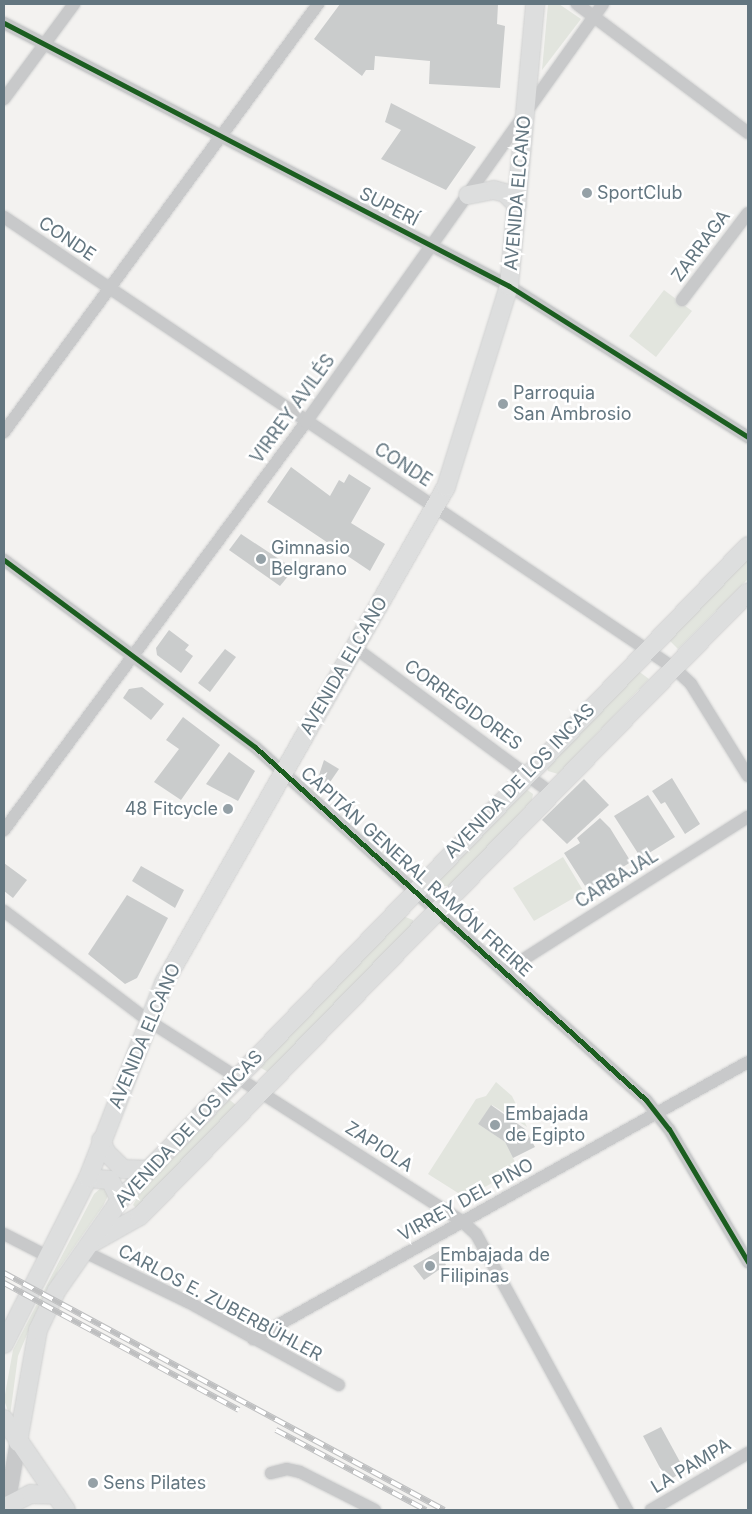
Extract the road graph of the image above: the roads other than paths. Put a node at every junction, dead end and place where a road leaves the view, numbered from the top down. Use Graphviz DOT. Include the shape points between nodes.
graph roads {
  1 [pos="74,4"];
  2 [pos="318,4"];
  3 [pos="535,4"];
  4 [pos="578,4"];
  5 [pos="603,4"];
  6 [pos="595,15"];
  7 [pos="4,22"];
  8 [pos="45,44"];
  9 [pos="4,99"];
  10 [pos="525,117"];
  11 [pos="748,133"];
  12 [pos="221,136"];
  13 [pos="468,195"];
  14 [pos="517,205"];
  15 [pos="748,213"];
  16 [pos="4,217"];
  17 [pos="433,245"];
  18 [pos="509,286"];
  19 [pos="108,288"];
  20 [pos="682,300"];
  21 [pos="306,422"];
  22 [pos="4,432"];
  23 [pos="748,437"];
  24 [pos="437,508"];
  25 [pos="748,546"];
  26 [pos="4,560"];
  27 [pos="748,592"];
  28 [pos="354,647"];
  29 [pos="645,652"];
  30 [pos="130,655"];
  31 [pos="674,668"];
  32 [pos="285,772"];
  33 [pos="527,773"];
  34 [pos="748,776"];
  35 [pos="551,793"];
  36 [pos="748,817"];
  37 [pos="4,830"];
  38 [pos="415,890"];
  39 [pos="4,911"];
  40 [pos="438,912"];
  41 [pos="505,971"];
  42 [pos="149,1021"];
  43 [pos="748,1062"];
  44 [pos="236,1076"];
  45 [pos="261,1092"];
  46 [pos="658,1114"];
  47 [pos="102,1140"];
  48 [pos="146,1170"];
  49 [pos="88,1178"];
  50 [pos="120,1200"];
  51 [pos="463,1222"];
  52 [pos="4,1234"];
  53 [pos="88,1248"];
  54 [pos="49,1256"];
  55 [pos="748,1262"];
  56 [pos="253,1339"];
  57 [pos="4,1344"];
  58 [pos="340,1385"];
  59 [pos="4,1419"];
  60 [pos="18,1442"];
  61 [pos="748,1453"];
  62 [pos="271,1473"];
  63 [pos="56,1495"];
  64 [pos="7,1508"];
  65 [pos="66,1510"];
  66 [pos="375,1510"];
  67 [pos="627,1510"];
  68 [pos="651,1510"];
  1 -- 8 [label="street"];
  2 -- 12 [label="street"];
  3 -- 10 [label="main road, AVENIDA ELCANO"];
  4 -- 6 [label="street"];
  5 -- 6 [label="street, VIRREY AVILÉS"];
  6 -- 10 [label="street, VIRREY AVILÉS"];
  6 -- 11 [label="street"];
  7 -- 8 [label="street, SUPERÍ"];
  8 -- 9 [label="street"];
  8 -- 12 [label="street, SUPERÍ"];
  10 -- 13 [label="street, VIRREY AVILÉS"];
  10 -- 14 [label="main road, AVENIDA ELCANO"];
  12 -- 17 [label="street, SUPERÍ"];
  12 -- 19 [label="street"];
  13 -- 14 [label="main road" via="494,190 505,193"];
  13 -- 17 [label="street, VIRREY AVILÉS"];
  14 -- 18 [label="main road, AVENIDA ELCANO"];
  15 -- 20 [label="street, ZARRAGA"];
  16 -- 19 [label="street, CONDE"];
  17 -- 18 [label="street, SUPERÍ"];
  17 -- 21 [label="street, VIRREY AVILÉS"];
  18 -- 23 [label="street, SUPERÍ"];
  18 -- 24 [label="main road, AVENIDA ELCANO"];
  19 -- 21 [label="street, CONDE"];
  19 -- 22 [label="street"];
  21 -- 24 [label="street, CONDE"];
  21 -- 30 [label="street, VIRREY AVILÉS"];
  24 -- 28 [label="main road, AVENIDA ELCANO"];
  24 -- 29 [label="street, CONDE"];
  25 -- 29 [label="main road, AVENIDA DE LOS INCAS"];
  26 -- 30 [label="street, CAPITÁN GENERAL RAMÓN FREIRE"];
  27 -- 31 [label="main road, AVENIDA DE LOS INCAS"];
  28 -- 32 [label="main road, AVENIDA ELCANO"];
  28 -- 33 [label="street, CORREGIDORES"];
  29 -- 31 [label="street, CONDE"];
  29 -- 33 [label="main road, AVENIDA DE LOS INCAS"];
  30 -- 32 [label="street, CAPITÁN GENERAL RAMÓN FREIRE"];
  30 -- 37 [label="street, VIRREY AVILÉS"];
  31 -- 34 [label="street, CONDE" via="691,684"];
  31 -- 35 [label="main road, AVENIDA DE LOS INCAS"];
  32 -- 38 [label="street, CAPITÁN GENERAL RAMÓN FREIRE"];
  32 -- 42 [label="main road, AVENIDA ELCANO" via="164,983"];
  33 -- 35 [label="street, CORREGIDORES"];
  33 -- 38 [label="main road, AVENIDA DE LOS INCAS"];
  35 -- 40 [label="main road, AVENIDA DE LOS INCAS"];
  36 -- 41 [label="street, CARBAJAL"];
  38 -- 40 [label="street, CAPITÁN GENERAL RAMÓN FREIRE"];
  38 -- 44 [label="main road, AVENIDA DE LOS INCAS"];
  39 -- 42 [label="street, ZAPIOLA"];
  40 -- 41 [label="street, CAPITÁN GENERAL RAMÓN FREIRE"];
  40 -- 45 [label="main road, AVENIDA DE LOS INCAS"];
  41 -- 46 [label="street, CAPITÁN GENERAL RAMÓN FREIRE"];
  42 -- 44 [label="street, ZAPIOLA"];
  42 -- 47 [label="main road, AVENIDA ELCANO"];
  43 -- 46 [label="street, VIRREY DEL PINO"];
  44 -- 45 [label="street, ZAPIOLA"];
  44 -- 48 [label="main road, AVENIDA DE LOS INCAS"];
  45 -- 51 [label="street, ZAPIOLA"];
  45 -- 53 [label="main road, AVENIDA DE LOS INCAS" via="140,1216"];
  46 -- 51 [label="street, VIRREY DEL PINO"];
  46 -- 55 [label="street, CAPITÁN GENERAL RAMÓN FREIRE"];
  47 -- 48 [label="main road" via="110,1157 123,1169"];
  47 -- 49 [label="main road, AVENIDA ELCANO"];
  48 -- 50 [label="main road, AVENIDA DE LOS INCAS"];
  49 -- 50 [label="main road" via="110,1180"];
  49 -- 54 [label="main road, AVENIDA ELCANO"];
  50 -- 53 [label="main road, AVENIDA DE LOS INCAS"];
  51 -- 56 [label="street, VIRREY DEL PINO"];
  51 -- 67 [label="street, ZAPIOLA" via="476,1234"];
  52 -- 54 [label="street"];
  53 -- 56 [label="street, CARLOS E. ZUBERBÜHLER"];
  53 -- 60 [label="main road" via="57,1290 38,1330"];
  54 -- 57 [label="main road, AVENIDA ELCANO"];
  56 -- 58 [label="street, CARLOS E. ZUBERBÜHLER"];
  59 -- 60 [label="main road"];
  60 -- 63 [label="main road" via="35,1460"];
  60 -- 64 [label="street"];
  61 -- 68 [label="street, LA PAMPA"];
  62 -- 66 [label="street" via="287,1469 300,1472"];
  63 -- 64 [label="main road" via="31,1494"];
  63 -- 65 [label="main road"];
}
